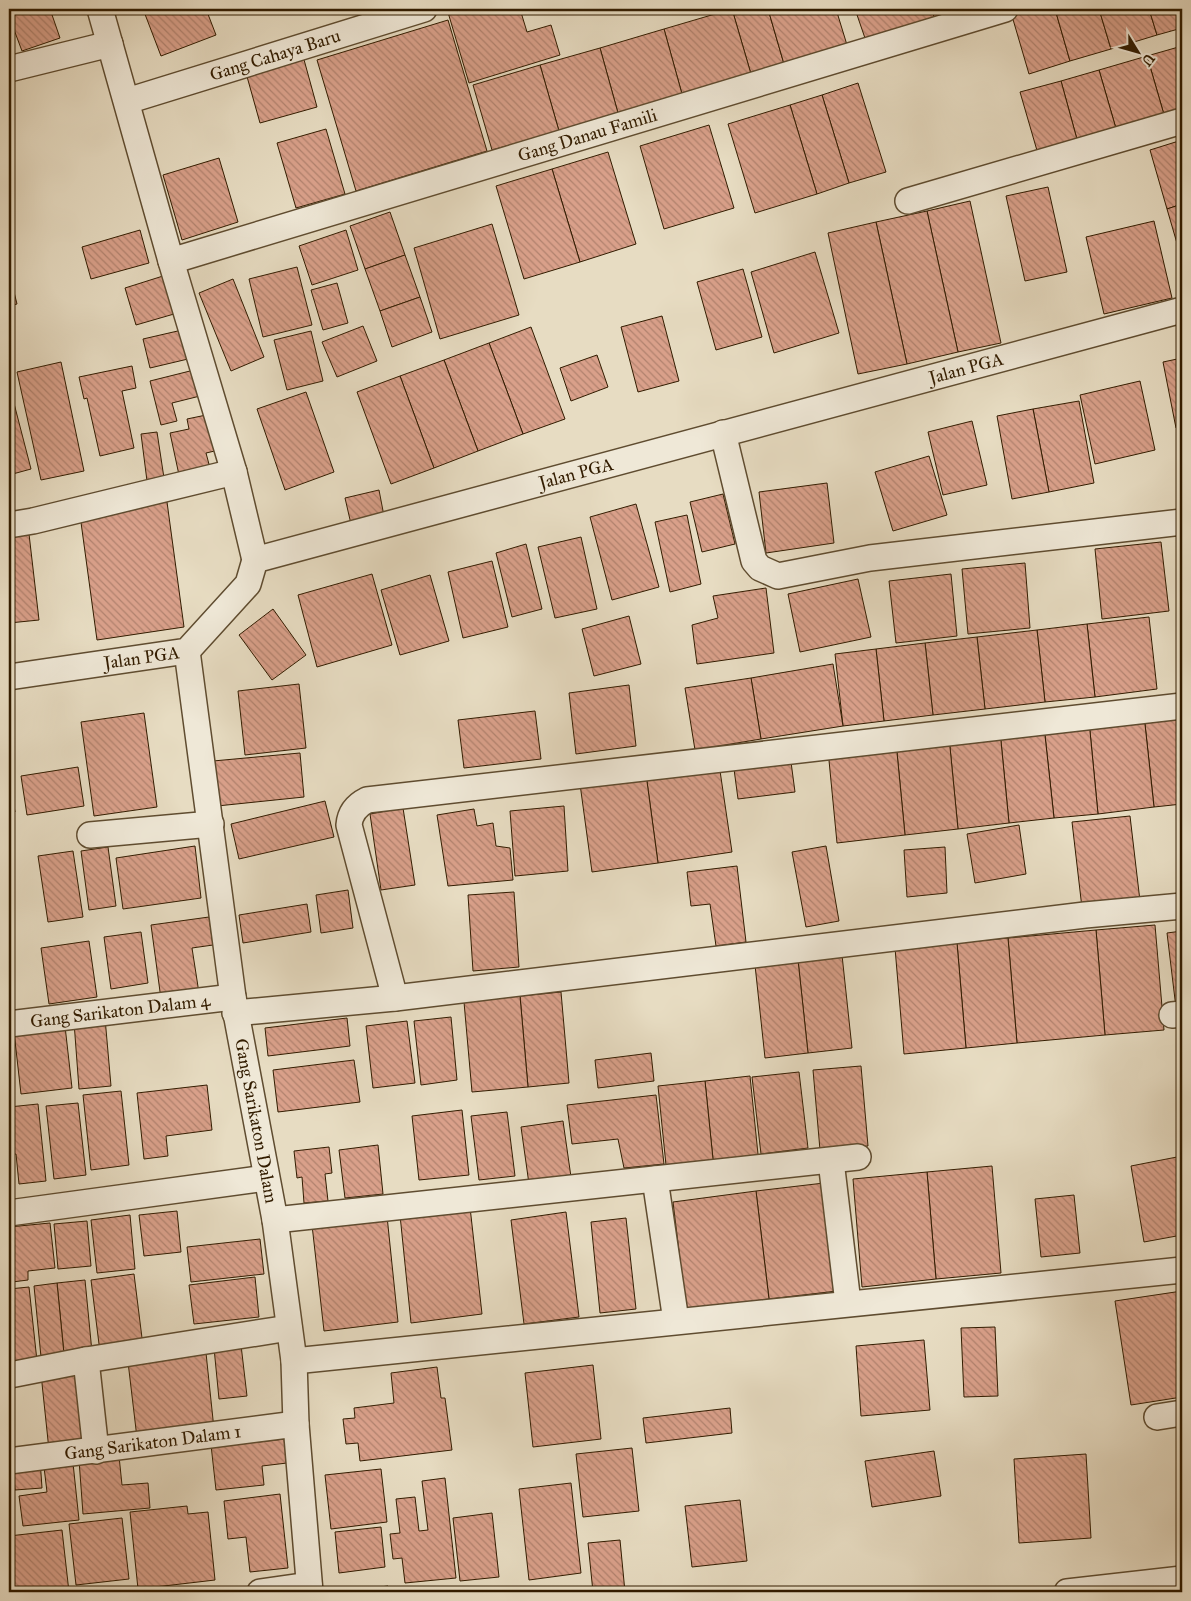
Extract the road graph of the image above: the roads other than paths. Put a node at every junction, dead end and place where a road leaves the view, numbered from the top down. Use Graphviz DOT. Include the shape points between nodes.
graph roads {
  1 [pos="100,9"];
  2 [pos="424,9"];
  3 [pos="1005,9"];
  4 [pos="110,44"];
  5 [pos="9,68"];
  6 [pos="127,101"];
  7 [pos="1182,121"];
  8 [pos="908,201"];
  9 [pos="171,261"];
  10 [pos="1182,310"];
  11 [pos="723,433"];
  12 [pos="234,472"];
  13 [pos="1182,522"];
  14 [pos="9,525"];
  15 [pos="255,560"];
  16 [pos="187,651"];
  17 [pos="9,677"];
  18 [pos="1182,706"];
  19 [pos="211,824"];
  20 [pos="90,835"];
  21 [pos="1182,906"];
  22 [pos="395,998"];
  23 [pos="234,1005"];
  24 [pos="9,1024"];
  25 [pos="858,1157"];
  26 [pos="831,1161"];
  27 [pos="266,1178"];
  28 [pos="655,1179"];
  29 [pos="9,1213"];
  30 [pos="275,1220"];
  31 [pos="1182,1270"];
  32 [pos="848,1303"];
  33 [pos="676,1321"];
  34 [pos="289,1328"];
  35 [pos="86,1360"];
  36 [pos="294,1361"];
  37 [pos="10,1375"];
  38 [pos="1182,1413"];
  39 [pos="1157,1418"];
  40 [pos="296,1424"];
  41 [pos="96,1451"];
  42 [pos="9,1461"];
  43 [pos="1182,1579"];
  44 [pos="310,1589"];
  45 [pos="260,1592"];
  46 [pos="1067,1592"];
  1 -- 4 [label="street"];
  2 -- 6 [label="street, Gang Cahaya Baru"];
  3 -- 9 [label="street, Gang Danau Famili"];
  4 -- 5 [label="street"];
  4 -- 6 [label="street"];
  6 -- 9 [label="street"];
  7 -- 8 [label="street"];
  9 -- 12 [label="street"];
  10 -- 11 [label="street, Jalan PGA"];
  11 -- 13 [label="street" via="754,561 760,568 778,576 870,558"];
  11 -- 15 [label="street, Jalan PGA"];
  12 -- 14 [label="street"];
  12 -- 15 [label="street"];
  15 -- 16 [label="street, Jalan PGA" via="248,584"];
  16 -- 17 [label="street, Jalan PGA"];
  16 -- 19 [label="street, Gang Sarikaton Dalam"];
  18 -- 22 [label="street" via="367,800 352,813 349,825"];
  19 -- 20 [label="street"];
  19 -- 23 [label="street, Gang Sarikaton Dalam"];
  21 -- 22 [label="street, Gang Sarikaton Dalam 4" via="1085,914"];
  22 -- 23 [label="street, Gang Sarikaton Dalam 4"];
  23 -- 24 [label="street, Gang Sarikaton Dalam 4"];
  23 -- 27 [label="street, Gang Sarikaton Dalam"];
  25 -- 26 [label="street"];
  26 -- 28 [label="street"];
  26 -- 32 [label="street"];
  27 -- 29 [label="street"];
  27 -- 30 [label="street, Gang Sarikaton Dalam"];
  28 -- 30 [label="street"];
  28 -- 33 [label="street"];
  30 -- 34 [label="street, Gang Sarikaton Dalam"];
  31 -- 32 [label="street"];
  32 -- 33 [label="street"];
  33 -- 36 [label="street"];
  34 -- 35 [label="street"];
  34 -- 36 [label="street, Gang Sarikaton Dalam"];
  35 -- 37 [label="street"];
  35 -- 41 [label="street"];
  36 -- 40 [label="street, Gang Sarikaton Dalam"];
  38 -- 39 [label="street"];
  40 -- 41 [label="street, Gang Sarikaton Dalam 1"];
  40 -- 44 [label="street, Gang Sarikaton Dalam"];
  41 -- 42 [label="street, Gang Sarikaton Dalam 1"];
  43 -- 46 [label="street"];
  44 -- 45 [label="street"];
}
